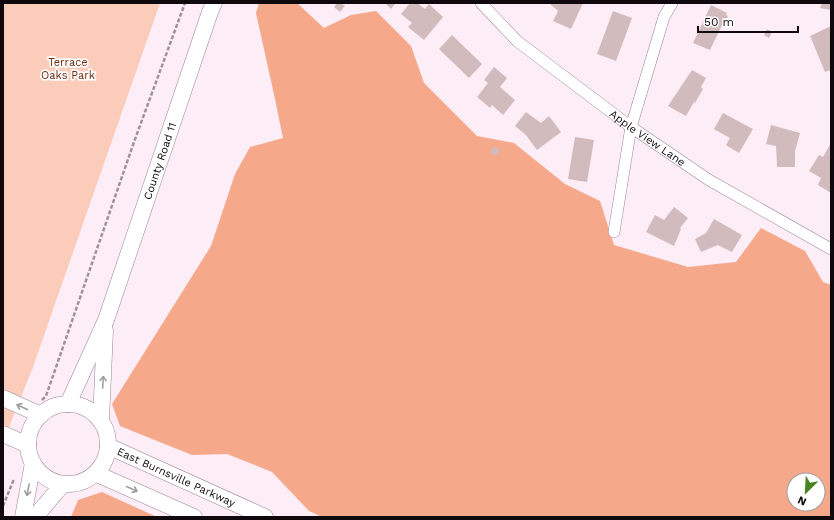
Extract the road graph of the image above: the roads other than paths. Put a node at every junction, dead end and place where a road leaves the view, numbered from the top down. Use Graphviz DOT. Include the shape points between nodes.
graph roads {
  1 [pos="214,3"];
  2 [pos="481,3"];
  3 [pos="672,3"];
  4 [pos="631,127"];
  5 [pos="614,232"];
  6 [pos="831,249"];
  7 [pos="106,320"];
  8 [pos="3,398"];
  9 [pos="68,404"];
  10 [pos="37,413"];
  11 [pos="101,421"];
  12 [pos="3,434"];
  13 [pos="28,445"];
  14 [pos="108,446"];
  15 [pos="33,463"];
  16 [pos="96,474"];
  17 [pos="63,484"];
  18 [pos="23,517"];
  19 [pos="37,517"];
  20 [pos="194,517"];
  21 [pos="265,517"];
  1 -- 7 [label="street, County Road 11"];
  2 -- 4 [label="street, Apple View Lane" via="517,41"];
  3 -- 4 [label="street" via="664,17"];
  4 -- 5 [label="street"];
  4 -- 6 [label="street, Apple View Lane" via="710,180"];
  7 -- 9 [label="street, County Road 11"];
  11 -- 7 [label="street, County Road 11, one-way"];
  10 -- 8 [label="street, one-way"];
  9 -- 10 [label="street"];
  9 -- 11 [label="street" via="85,407"];
  10 -- 13 [label="street"];
  11 -- 14 [label="street" via="108,438"];
  12 -- 13 [label="street"];
  13 -- 15 [label="street"];
  14 -- 16 [label="street" via="104,463"];
  14 -- 21 [label="street, East Burnsville Parkway"];
  15 -- 17 [label="street" via="48,479"];
  15 -- 18 [label="street, one-way"];
  16 -- 17 [label="street" via="86,481 73,485"];
  16 -- 20 [label="street, one-way"];
  17 -- 19 [label="street"];
}
